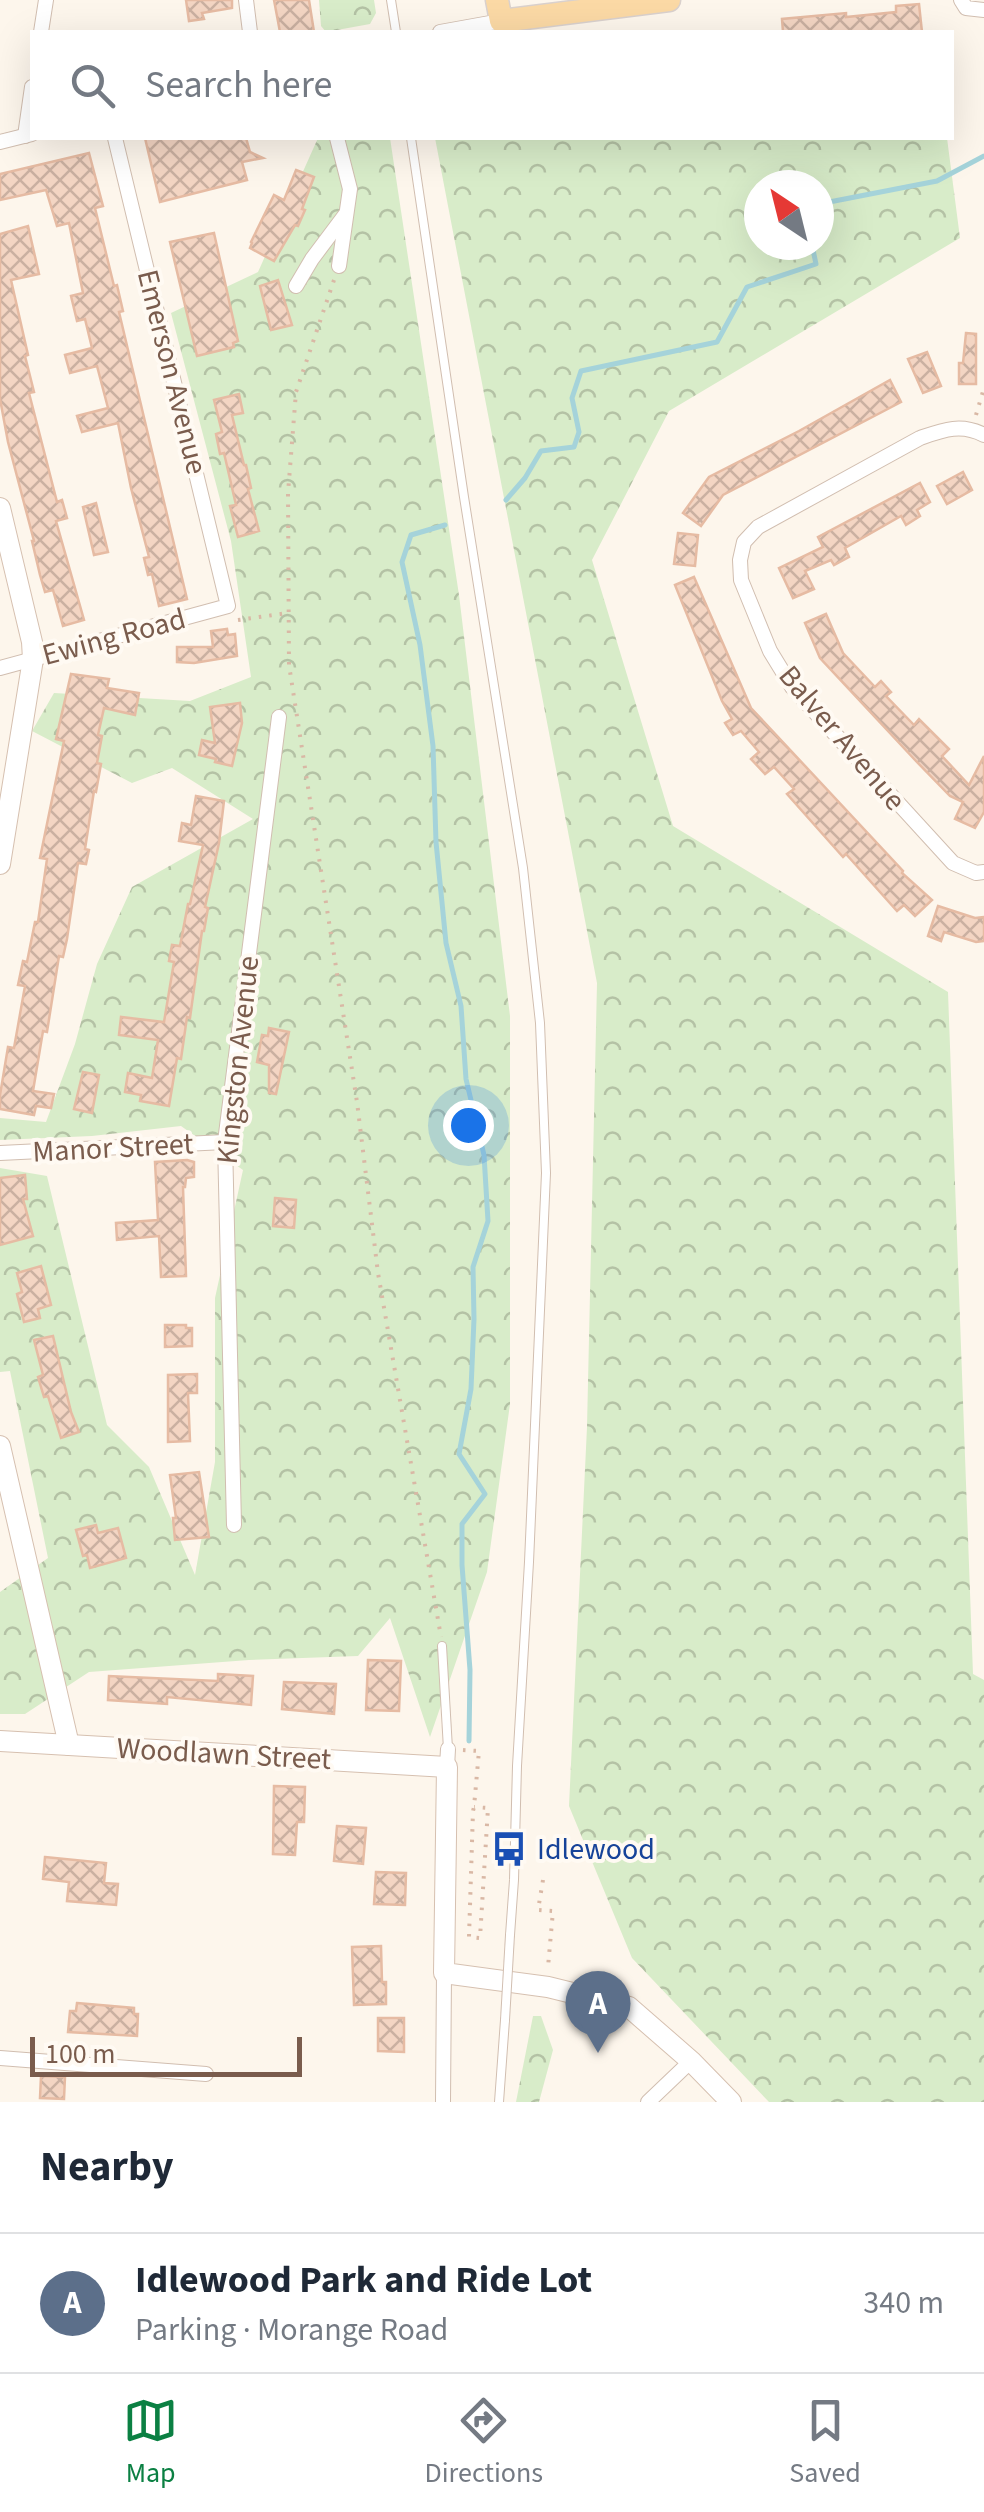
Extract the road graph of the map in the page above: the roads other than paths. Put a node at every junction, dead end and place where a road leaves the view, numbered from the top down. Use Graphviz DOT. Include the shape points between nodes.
graph roads {
  1 [pos="46,0"];
  2 [pos="246,0"];
  3 [pos="391,0"];
  4 [pos="669,0"];
  5 [pos="960,0"];
  6 [pos="984,10"];
  7 [pos="500,18"];
  8 [pos="41,30"];
  9 [pos="250,30"];
  10 [pos="396,30"];
  11 [pos="449,30"];
  12 [pos="29,135"];
  13 [pos="116,140"];
  14 [pos="338,140"];
  15 [pos="411,140"];
  16 [pos="0,142"];
  17 [pos="346,214"];
  18 [pos="338,266"];
  19 [pos="296,286"];
  20 [pos="978,432"];
  21 [pos="0,508"];
  22 [pos="231,614"];
  23 [pos="33,659"];
  24 [pos="0,668"];
  25 [pos="279,717"];
  26 [pos="0,864"];
  27 [pos="984,872"];
  28 [pos="225,1142"];
  29 [pos="0,1153"];
  30 [pos="0,1446"];
  31 [pos="234,1525"];
  32 [pos="442,1646"];
  33 [pos="0,1741"];
  34 [pos="69,1745"];
  35 [pos="448,1758"];
  36 [pos="444,1973"];
  37 [pos="0,2058"];
  38 [pos="692,2061"];
  39 [pos="206,2074"];
  40 [pos="443,2102"];
  41 [pos="500,2102"];
  42 [pos="648,2102"];
  43 [pos="731,2102"];
  1 -- 8 [label="street"];
  2 -- 9 [label="street"];
  3 -- 10 [label="lane"];
  4 -- 7 [label="main road"];
  5 -- 6 [label="street" via="966,8"];
  7 -- 11 [label="street"];
  12 -- 16 [label="street"];
  13 -- 22 [label="street, Emerson Avenue"];
  14 -- 17 [label="street" via="350,188"];
  15 -- 41 [label="lane, bridge" via="523,868 540,1022 546,1173"];
  17 -- 18 [label="street"];
  17 -- 19 [label="street"];
  20 -- 27 [label="street, Balver Avenue" via="948,428 920,438 758,527 744,542 740,560 741,580 770,651 792,687 952,864"];
  21 -- 23 [label="street"];
  22 -- 23 [label="street, Ewing Road"];
  23 -- 24 [label="street, Ewing Road"];
  23 -- 26 [label="street"];
  25 -- 28 [label="street, Kingston Avenue"];
  28 -- 29 [label="street, Manor Street"];
  28 -- 31 [label="street, Kingston Avenue"];
  30 -- 34 [label="street"];
  32 -- 35 [label="lane"];
  33 -- 34 [label="street, Woodlawn Street"];
  34 -- 35 [label="street, Woodlawn Street"];
  35 -- 36 [label="street"];
  36 -- 38 [label="street" via="548,1987 630,2008"];
  36 -- 40 [label="street"];
  37 -- 39 [label="street"];
  38 -- 42 [label="street"];
  38 -- 43 [label="street"];
}
